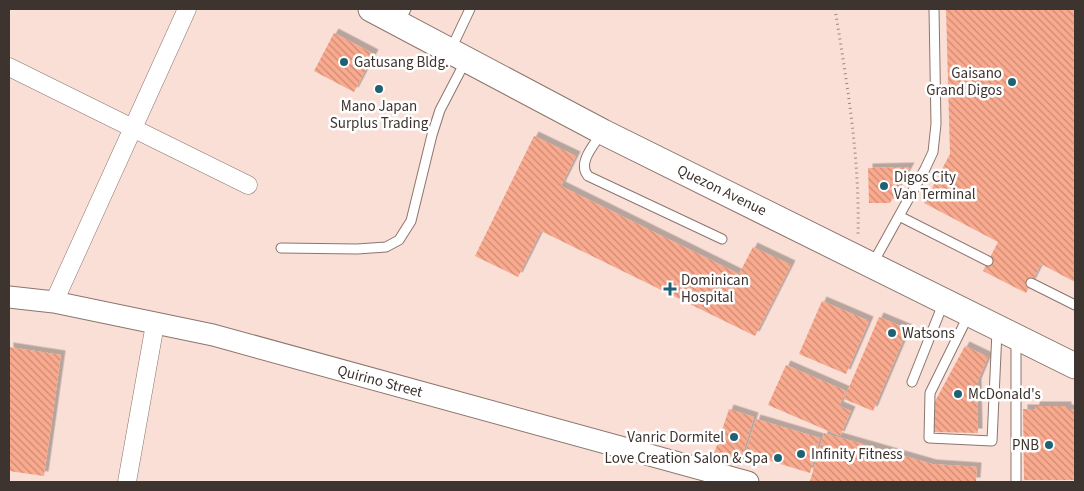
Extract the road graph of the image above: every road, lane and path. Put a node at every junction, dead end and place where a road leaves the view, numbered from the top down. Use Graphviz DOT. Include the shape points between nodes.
graph roads {
  1 [pos="187,9"];
  2 [pos="371,9"];
  3 [pos="470,9"];
  4 [pos="835,9"];
  5 [pos="934,9"];
  6 [pos="403,16"];
  7 [pos="459,55"];
  8 [pos="9,67"];
  9 [pos="132,128"];
  10 [pos="603,132"];
  11 [pos="248,184"];
  12 [pos="899,216"];
  13 [pos="722,239"];
  14 [pos="281,248"];
  15 [pos="988,261"];
  16 [pos="864,262"];
  17 [pos="1031,283"];
  18 [pos="9,297"];
  19 [pos="944,301"];
  20 [pos="54,302"];
  21 [pos="1075,306"];
  22 [pos="969,313"];
  23 [pos="155,324"];
  24 [pos="1007,332"];
  25 [pos="1075,366"];
  26 [pos="912,382"];
  27 [pos="127,482"];
  28 [pos="748,482"];
  29 [pos="1016,482"];
  1 -- 9 [label="street"];
  2 -- 6 [label="main road, Quezon Avenue"];
  3 -- 7 [label="lane"];
  4 -- 16 [label="path" via="848,92"];
  5 -- 12 [label="lane" via="935,140 925,169"];
  6 -- 7 [label="main road, Quezon Avenue"];
  7 -- 10 [label="main road, Quezon Avenue"];
  7 -- 14 [label="lane" via="432,135 411,221 399,240 386,247 357,249"];
  8 -- 9 [label="street"];
  9 -- 11 [label="street"];
  9 -- 20 [label="street"];
  10 -- 13 [label="lane" via="584,163 588,176"];
  10 -- 16 [label="main road, Quezon Avenue"];
  12 -- 15 [label="lane"];
  12 -- 16 [label="lane"];
  16 -- 19 [label="main road, Quezon Avenue"];
  17 -- 21 [label="lane"];
  18 -- 20 [label="street, Quirino Street"];
  19 -- 22 [label="main road, Quezon Avenue"];
  19 -- 26 [label="lane"];
  20 -- 23 [label="street, Quirino Street"];
  22 -- 24 [label="main road, Quezon Avenue"];
  22 -- 24 [label="lane" via="930,393 929,438 992,441"];
  23 -- 27 [label="street"];
  23 -- 28 [label="street, Quirino Street" via="289,355"];
  24 -- 25 [label="main road, Quezon Avenue"];
  24 -- 29 [label="lane"];
}
